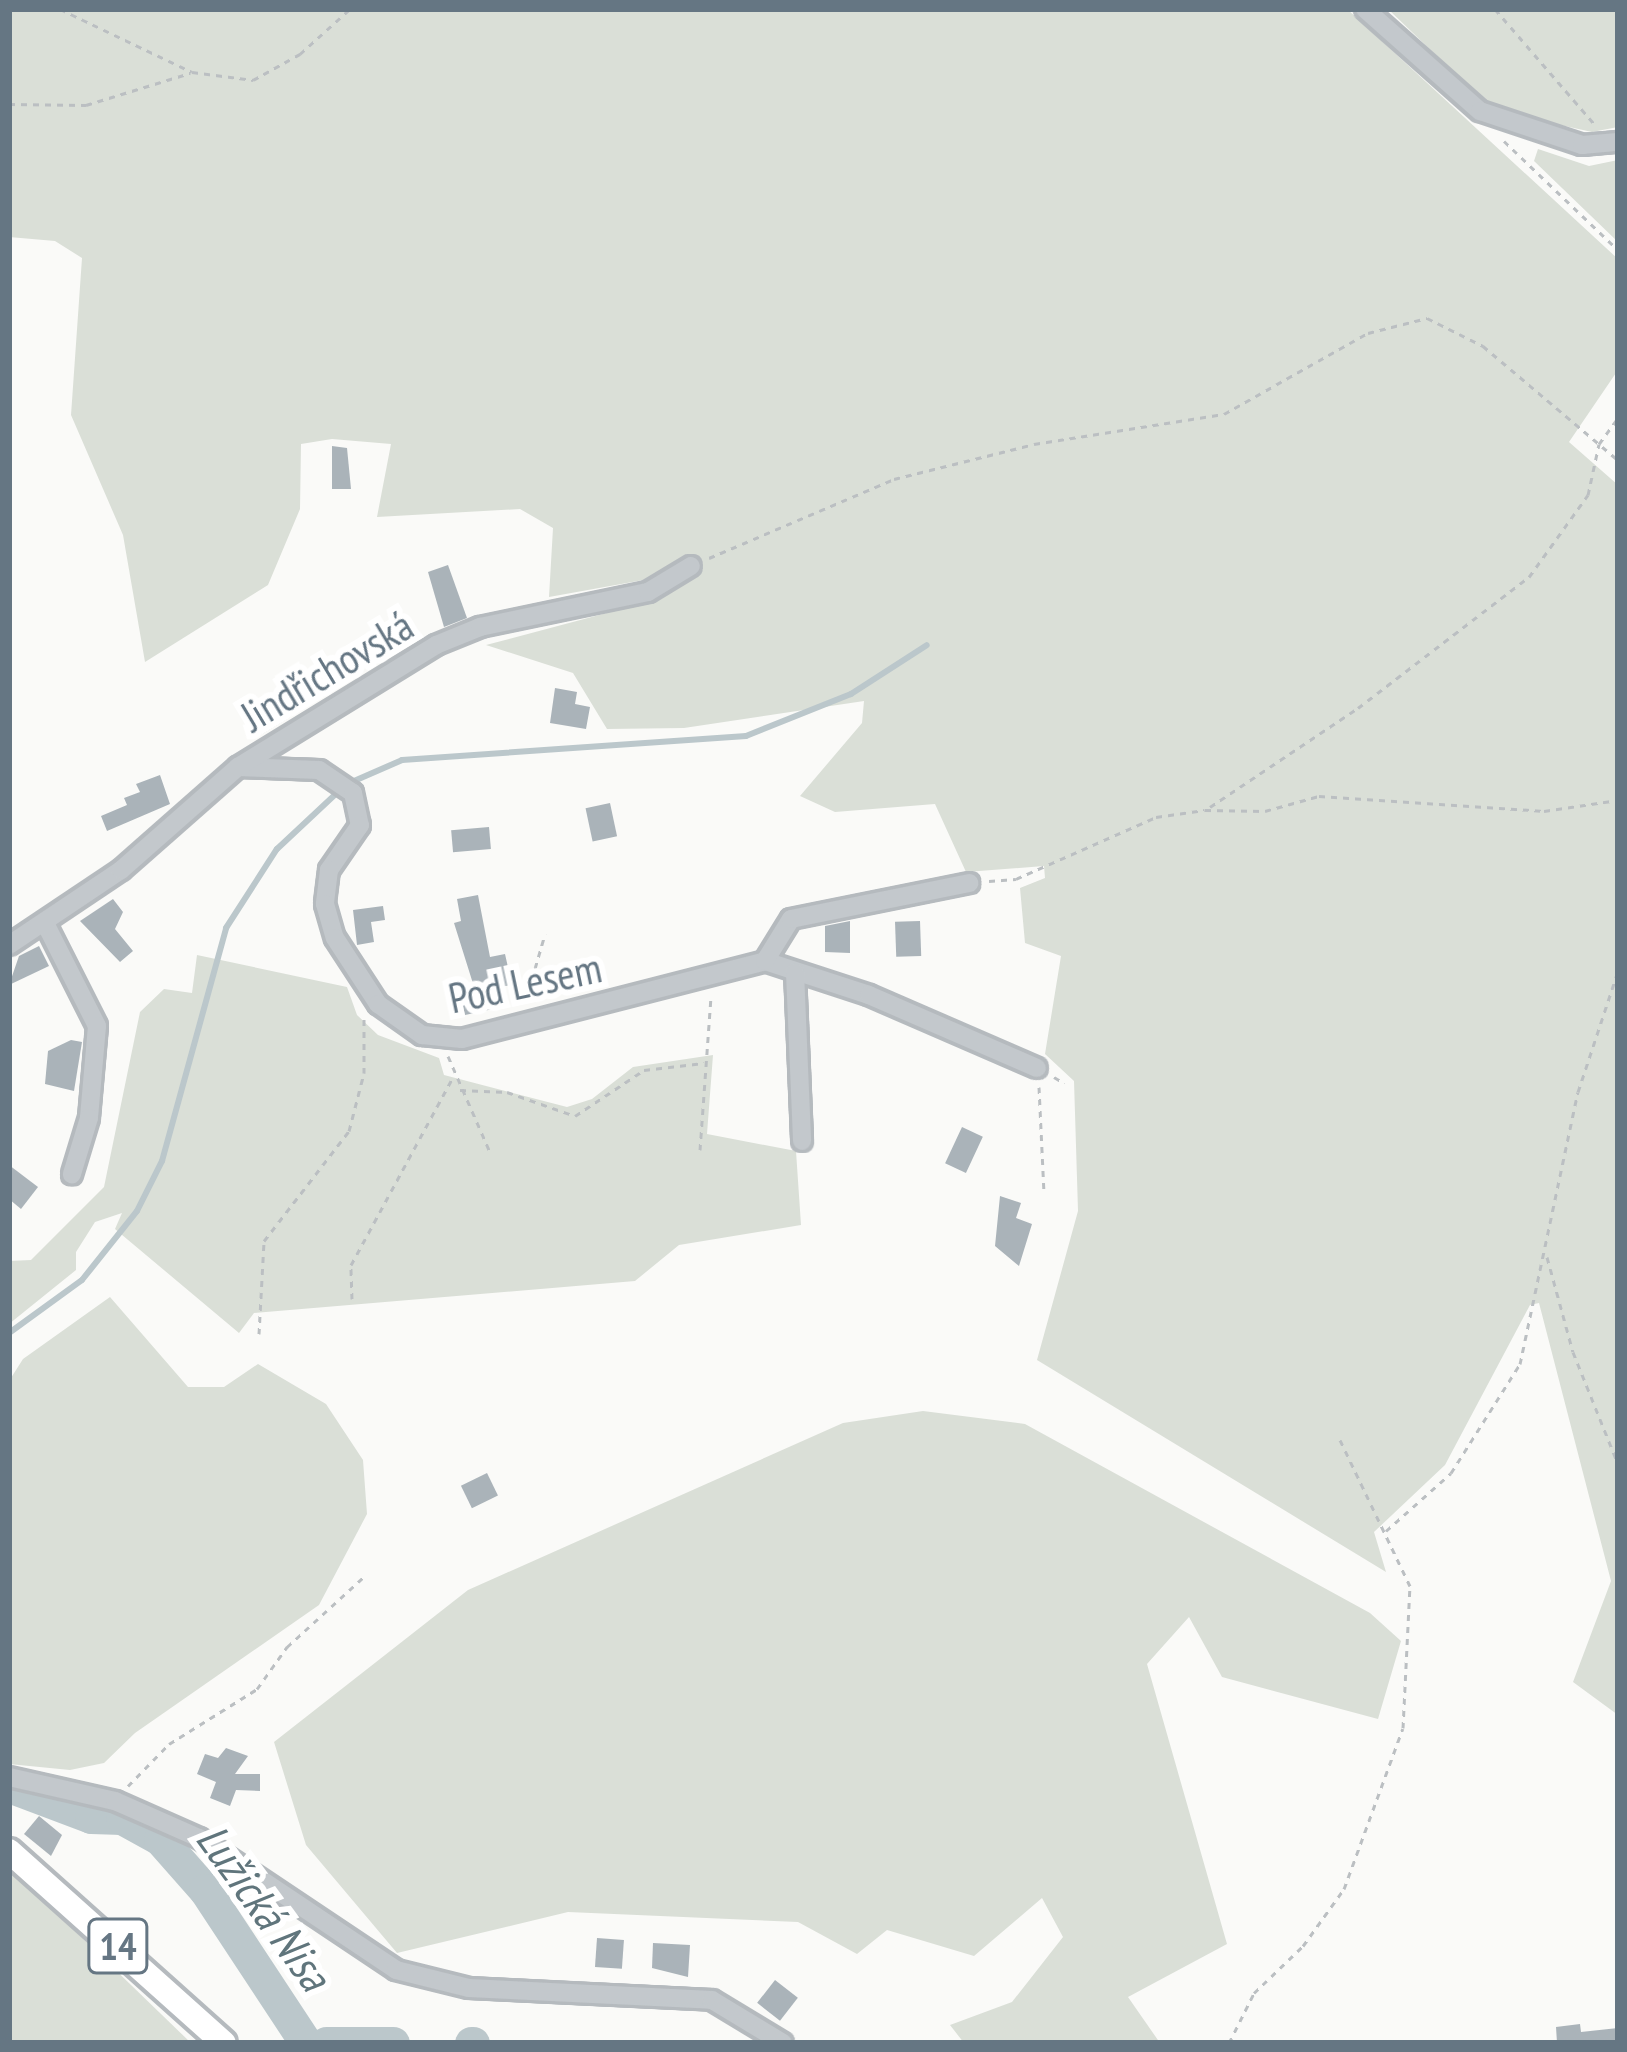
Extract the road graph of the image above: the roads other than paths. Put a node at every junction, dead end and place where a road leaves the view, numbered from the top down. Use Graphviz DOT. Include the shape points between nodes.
graph roads {
  1 [pos="1365,9"];
  2 [pos="1615,143"];
  3 [pos="691,566"];
  4 [pos="238,767"];
  5 [pos="969,883"];
  6 [pos="46,926"];
  7 [pos="9,945"];
  8 [pos="764,961"];
  9 [pos="795,972"];
  10 [pos="1037,1068"];
  11 [pos="802,1141"];
  12 [pos="72,1174"];
  13 [pos="9,1778"];
  14 [pos="9,1851"];
  15 [pos="224,2043"];
  16 [pos="783,2043"];
  1 -- 2 [label="street" via="1480,111 1582,146"];
  3 -- 4 [label="street, Jindřichovská" via="648,592 480,627 436,645"];
  4 -- 6 [label="street, Jindřichovská"];
  4 -- 8 [label="street, Pod Lesem" via="319,770 353,793 361,825 325,884 335,938 378,1004 409,1030 446,1040"];
  5 -- 8 [label="street" via="791,919"];
  6 -- 7 [label="street, Jindřichovská"];
  6 -- 12 [label="street" via="97,1026 89,1118"];
  8 -- 9 [label="street"];
  9 -- 10 [label="street"];
  9 -- 11 [label="street"];
  13 -- 16 [label="street" via="115,1801 199,1838 397,1970 469,1988 712,2000"];
  14 -- 15 [label="main road, 14"];
}
